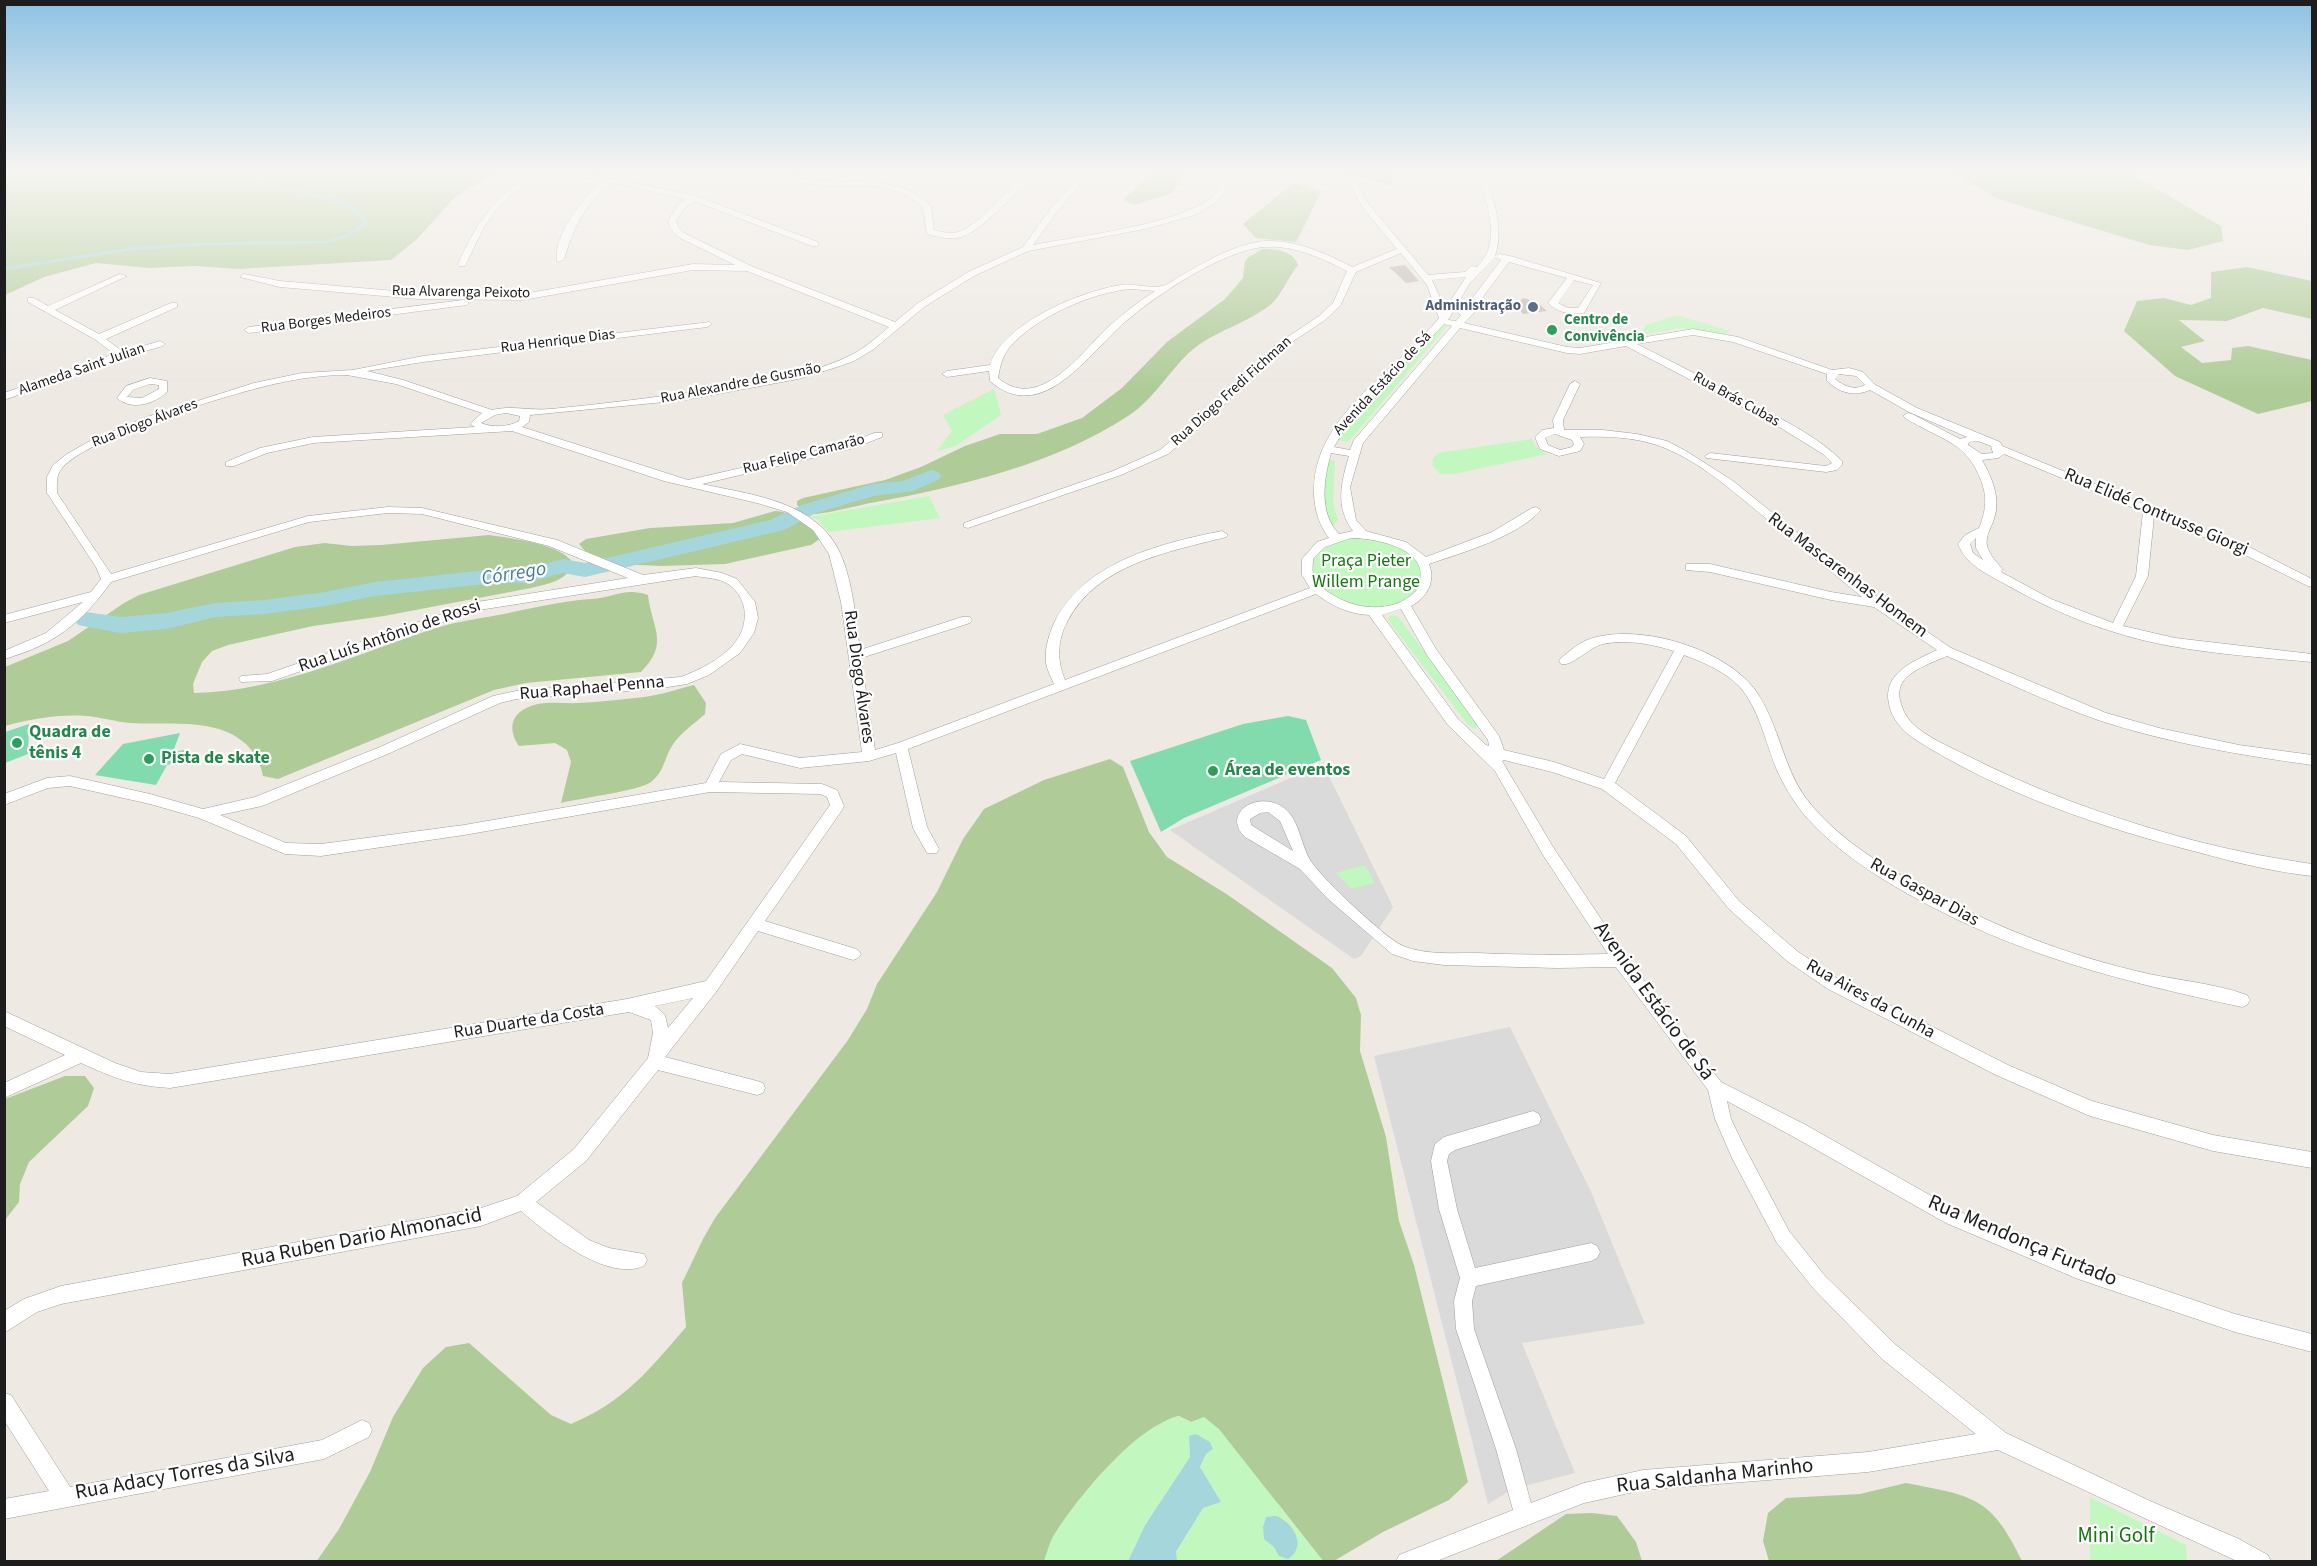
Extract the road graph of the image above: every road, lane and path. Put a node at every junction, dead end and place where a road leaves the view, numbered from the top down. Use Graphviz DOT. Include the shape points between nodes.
graph roads {
  1 [pos="472,242"];
  2 [pos="564,242"];
  3 [pos="695,242"];
  4 [pos="810,242"];
  5 [pos="1031,242"];
  6 [pos="1062,242"];
  7 [pos="1395,242"];
  8 [pos="1493,242"];
  9 [pos="815,244"];
  10 [pos="1026,249"];
  11 [pos="1401,250"];
  12 [pos="1490,257"];
  13 [pos="560,260"];
  14 [pos="462,264"];
  15 [pos="1505,264"];
  16 [pos="748,268"];
  17 [pos="1352,270"];
  18 [pos="123,276"];
  19 [pos="1466,276"];
  20 [pos="244,277"];
  21 [pos="1572,277"];
  22 [pos="1429,281"];
  23 [pos="1165,289"];
  24 [pos="418,296"];
  25 [pos="453,296"];
  26 [pos="523,297"];
  27 [pos="31,300"];
  28 [pos="174,305"];
  29 [pos="445,306"];
  30 [pos="1450,306"];
  31 [pos="47,310"];
  32 [pos="404,311"];
  33 [pos="1469,313"];
  34 [pos="1443,319"];
  35 [pos="707,324"];
  36 [pos="894,325"];
  37 [pos="1457,325"];
  38 [pos="249,330"];
  39 [pos="99,338"];
  40 [pos="160,344"];
  41 [pos="1627,344"];
  42 [pos="121,355"];
  43 [pos="410,361"];
  44 [pos="381,366"];
  45 [pos="992,368"];
  46 [pos="348,372"];
  47 [pos="1832,373"];
  48 [pos="947,374"];
  49 [pos="376,377"];
  50 [pos="392,381"];
  51 [pos="1575,384"];
  52 [pos="1866,388"];
  53 [pos="4,397"];
  54 [pos="150,399"];
  55 [pos="456,403"];
  56 [pos="491,413"];
  57 [pos="162,416"];
  58 [pos="524,417"];
  59 [pos="476,423"];
  60 [pos="513,428"];
  61 [pos="487,429"];
  62 [pos="1565,432"];
  63 [pos="426,434"];
  64 [pos="878,435"];
  65 [pos="541,437"];
  66 [pos="1979,438"];
  67 [pos="1963,445"];
  68 [pos="1999,448"];
  69 [pos="1326,449"];
  70 [pos="1353,454"];
  71 [pos="1974,454"];
  72 [pos="1702,460"];
  73 [pos="230,464"];
  74 [pos="730,474"];
  75 [pos="687,483"];
  76 [pos="722,491"];
  77 [pos="1536,510"];
  78 [pos="2149,511"];
  79 [pos="968,525"];
  80 [pos="1360,533"];
  81 [pos="1222,536"];
  82 [pos="1335,537"];
  83 [pos="1422,561"];
  84 [pos="1690,567"];
  85 [pos="107,579"];
  86 [pos="642,579"];
  87 [pos="2313,583"];
  88 [pos="1316,590"];
  89 [pos="96,596"];
  90 [pos="1877,603"];
  91 [pos="1404,605"];
  92 [pos="1373,611"];
  93 [pos="4,619"];
  94 [pos="966,620"];
  95 [pos="2116,629"];
  96 [pos="1681,650"];
  97 [pos="1947,651"];
  98 [pos="4,655"];
  99 [pos="855,656"];
  100 [pos="2313,658"];
  101 [pos="1565,661"];
  102 [pos="245,679"];
  103 [pos="1061,685"];
  104 [pos="901,747"];
  105 [pos="869,756"];
  106 [pos="1499,759"];
  107 [pos="2313,760"];
  108 [pos="1607,785"];
  109 [pos="710,787"];
  110 [pos="4,800"];
  111 [pos="256,802"];
  112 [pos="203,814"];
  113 [pos="237,828"];
  114 [pos="932,849"];
  115 [pos="1305,865"];
  116 [pos="2313,870"];
  117 [pos="755,924"];
  118 [pos="853,954"];
  119 [pos="1620,960"];
  120 [pos="711,987"];
  121 [pos="2242,1000"];
  122 [pos="627,1006"];
  123 [pos="4,1018"];
  124 [pos="81,1055"];
  125 [pos="657,1056"];
  126 [pos="1715,1087"];
  127 [pos="757,1088"];
  128 [pos="4,1091"];
  129 [pos="1533,1119"];
  130 [pos="2313,1160"];
  131 [pos="523,1202"];
  132 [pos="1591,1252"];
  133 [pos="638,1260"];
  134 [pos="1469,1278"];
  135 [pos="4,1324"];
  136 [pos="2313,1343"];
  137 [pos="4,1402"];
  138 [pos="362,1430"];
  139 [pos="1998,1440"];
  140 [pos="64,1496"];
  141 [pos="4,1509"];
  142 [pos="1525,1516"];
  143 [pos="1406,1562"];
  144 [pos="2261,1562"];
  1 -- 14 [label="street"];
  2 -- 13 [label="street"];
  3 -- 16 [label="street"];
  4 -- 9 [label="street"];
  5 -- 10 [label="street"];
  6 -- 10 [label="street, Rua Alexandre de Gusmão"];
  7 -- 11 [label="street"];
  8 -- 12 [label="street"];
  10 -- 36 [label="street, Rua Alexandre de Gusmão" via="953,284"];
  11 -- 17 [label="street"];
  11 -- 22 [label="street"];
  12 -- 15 [label="street"];
  12 -- 19 [label="street"];
  12 -- 30 [label="street, Avenida Estácio de Sá" via="1486,269"];
  15 -- 21 [label="street"];
  15 -- 33 [label="street, Avenida Estácio de Sá" via="1496,287"];
  16 -- 26 [label="street, Rua Alvarenga Peixoto" via="693,267"];
  16 -- 36 [label="street"];
  17 -- 23 [label="street" via="1296,246 1263,243 1239,250"];
  17 -- 79 [label="street, Rua Diogo Fredi Fichman" via="1337,304 1277,348 1164,452 1117,473"];
  18 -- 31 [label="street"];
  19 -- 22 [label="street"];
  19 -- 30 [label="street, Avenida Estácio de Sá" via="1452,295"];
  20 -- 24 [label="street, Rua Alvarenga Peixoto" via="280,284"];
  21 -- 21 [label="street" via="1553,303 1577,311 1597,286 1594,281"];
  22 -- 34 [label="street"];
  23 -- 45 [label="street" via="1121,287 1068,304 1044,316 1009,344"];
  23 -- 45 [label="street" via="1119,322 1082,360 1045,387 1010,390 993,379"];
  24 -- 25 [label="street, Rua Alvarenga Peixoto"];
  24 -- 32 [label="street, Rua Borges Medeiros"];
  25 -- 26 [label="street, Rua Alvarenga Peixoto"];
  25 -- 29 [label="street"];
  26 -- 29 [label="street, Rua Borges Medeiros"];
  27 -- 31 [label="street"];
  28 -- 39 [label="street"];
  29 -- 32 [label="street, Rua Borges Medeiros"];
  30 -- 33 [label="street"];
  30 -- 34 [label="street, Avenida Estácio de Sá"];
  31 -- 39 [label="street"];
  32 -- 38 [label="street, Rua Borges Medeiros"];
  33 -- 37 [label="street, Avenida Estácio de Sá"];
  34 -- 37 [label="street, Avenida Estácio de Sá"];
  34 -- 69 [label="street, Avenida Estácio de Sá" via="1339,428"];
  35 -- 43 [label="street, Rua Henrique Dias"];
  36 -- 58 [label="street, Rua Alexandre de Gusmão" via="851,359 798,376 685,397"];
  37 -- 41 [label="street" via="1567,350"];
  37 -- 70 [label="street, Avenida Estácio de Sá" via="1358,442"];
  39 -- 42 [label="street"];
  40 -- 42 [label="street, Alameda Saint Julian"];
  41 -- 47 [label="street" via="1676,333 1701,333 1735,339"];
  41 -- 72 [label="street, Rua Brás Cubas" via="1797,433 1836,458 1836,466 1826,469"];
  42 -- 53 [label="street, Alameda Saint Julian"];
  43 -- 44 [label="street, Rua Henrique Dias"];
  43 -- 50 [label="street"];
  44 -- 46 [label="street, Rua Henrique Dias"];
  44 -- 49 [label="street"];
  45 -- 48 [label="street"];
  46 -- 49 [label="street, Rua Diogo Álvares"];
  46 -- 57 [label="street, Rua Diogo Álvares" via="257,385"];
  47 -- 52 [label="street" via="1830,379 1846,390"];
  47 -- 52 [label="street" via="1841,370 1865,376"];
  49 -- 50 [label="street, Rua Diogo Álvares"];
  50 -- 55 [label="street, Rua Diogo Álvares"];
  51 -- 62 [label="street" via="1558,420"];
  52 -- 66 [label="street"];
  52 -- 67 [label="street"];
  54 -- 57 [label="street"];
  55 -- 56 [label="street, Rua Diogo Álvares"];
  55 -- 59 [label="street, Rua Diogo Álvares"];
  56 -- 58 [label="street"];
  56 -- 59 [label="street"];
  57 -- 85 [label="street, Rua Diogo Álvares" via="84,447 57,468 51,481 52,493"];
  58 -- 60 [label="street"];
  58 -- 65 [label="street, Rua Diogo Álvares" via="535,423"];
  59 -- 61 [label="street"];
  59 -- 63 [label="street"];
  60 -- 61 [label="street"];
  60 -- 65 [label="street, Rua Diogo Álvares"];
  61 -- 63 [label="street"];
  62 -- 62 [label="street, Rua Mascarenhas Homem" via="1578,442 1573,451 1563,453 1544,447 1540,437 1546,432"];
  62 -- 72 [label="street, Rua Mascarenhas Homem" via="1594,432 1660,442"];
  63 -- 73 [label="street" via="313,440 264,450"];
  64 -- 74 [label="street, Rua Felipe Camarão" via="850,446"];
  65 -- 75 [label="street, Rua Diogo Álvares"];
  66 -- 67 [label="street" via="1964,440"];
  66 -- 68 [label="street, Rua Elidé Contrusse Giorgi"];
  67 -- 71 [label="street"];
  68 -- 71 [label="street" via="2000,454 1992,457"];
  68 -- 78 [label="street, Rua Elidé Contrusse Giorgi"];
  69 -- 70 [label="street, Avenida Estácio de Sá"];
  69 -- 82 [label="street, Avenida Estácio de Sá" via="1317,491 1325,526"];
  70 -- 80 [label="street, Avenida Estácio de Sá" via="1345,487 1351,520"];
  71 -- 95 [label="street" via="1991,499 1981,531 1981,547 2003,576 2045,600"];
  72 -- 90 [label="street, Rua Mascarenhas Homem"];
  74 -- 75 [label="street, Rua Felipe Camarão"];
  74 -- 76 [label="street, Rua Felipe Camarão"];
  75 -- 76 [label="street, Rua Diogo Álvares"];
  76 -- 99 [label="street, Rua Diogo Álvares" via="791,510 807,519 826,539 835,555 847,602"];
  77 -- 83 [label="street" via="1520,523 1486,539"];
  78 -- 87 [label="street, Rua Elidé Contrusse Giorgi"];
  78 -- 95 [label="street" via="2142,576"];
  80 -- 82 [label="street"];
  80 -- 83 [label="street" via="1400,542"];
  81 -- 103 [label="street" via="1191,540 1138,558 1085,588 1065,613 1056,634 1052,660"];
  82 -- 88 [label="street" via="1318,545 1307,559 1307,576"];
  83 -- 91 [label="street" via="1425,587"];
  84 -- 90 [label="street"];
  85 -- 86 [label="street, Rua Raphael Penna" via="308,519 388,510 422,511 502,529 553,543"];
  85 -- 89 [label="street"];
  86 -- 102 [label="street, Rua Luís Antônio de Rossi" via="477,606 268,678"];
  86 -- 111 [label="street, Rua Raphael Penna" via="696,572 733,582 749,602 752,618 748,633 721,662 683,681 497,699"];
  88 -- 92 [label="street" via="1344,607"];
  88 -- 103 [label="street, Rua Diogo Álvares"];
  89 -- 93 [label="street"];
  89 -- 98 [label="street" via="59,633"];
  90 -- 97 [label="street, Rua Mascarenhas Homem"];
  91 -- 92 [label="street"];
  91 -- 106 [label="street, Avenida Estácio de Sá" via="1431,652 1494,739"];
  92 -- 106 [label="street, Rua Aires da Cunha" via="1453,722 1480,748"];
  94 -- 99 [label="street"];
  95 -- 100 [label="street" via="2176,642"];
  96 -- 101 [label="street, Rua Gaspar Dias" via="1624,636 1589,644"];
  96 -- 108 [label="street"];
  96 -- 121 [label="street, Rua Gaspar Dias" via="1730,671 1748,689 1800,799 1830,832 1873,866 1929,900 1995,932 2057,955 2118,973"];
  97 -- 107 [label="street, Rua Mascarenhas Homem" via="2102,716 2159,733"];
  97 -- 116 [label="street" via="1908,671 1895,683 1894,699 1901,718 1920,735 1969,762 2081,811 2208,850"];
  99 -- 105 [label="street, Rua Diogo Álvares"];
  103 -- 104 [label="street, Rua Diogo Álvares"];
  104 -- 105 [label="street, Rua Diogo Álvares"];
  104 -- 114 [label="street" via="920,828"];
  105 -- 109 [label="street" via="800,763 740,749 726,757"];
  106 -- 108 [label="street, Rua Aires da Cunha"];
  106 -- 119 [label="street, Avenida Estácio de Sá" via="1548,851"];
  108 -- 130 [label="street, Rua Aires da Cunha" via="1681,840 1734,905 1833,984 2002,1070 2090,1108 2214,1143"];
  109 -- 113 [label="street" via="464,830 321,850 285,848"];
  109 -- 117 [label="street" via="822,789 836,800 833,815"];
  110 -- 112 [label="street" via="47,783 70,781"];
  111 -- 112 [label="street, Rua Raphael Penna"];
  111 -- 113 [label="street"];
  112 -- 113 [label="street"];
  115 -- 115 [label="street" via="1250,833 1244,827 1243,816 1264,805 1282,813"];
  115 -- 119 [label="street" via="1380,937 1413,955 1479,960"];
  117 -- 118 [label="street"];
  117 -- 120 [label="street"];
  119 -- 126 [label="street, Avenida Estácio de Sá"];
  120 -- 122 [label="street, Rua Duarte da Costa"];
  120 -- 125 [label="street, Rua Ruben Dario Almonacid"];
  122 -- 124 [label="street, Rua Duarte da Costa" via="170,1081 141,1079"];
  122 -- 125 [label="street" via="657,1014 662,1024"];
  123 -- 124 [label="street, Rua Duarte da Costa"];
  124 -- 128 [label="street"];
  125 -- 127 [label="street"];
  125 -- 131 [label="street, Rua Ruben Dario Almonacid" via="580,1155"];
  126 -- 136 [label="street, Rua Mendonça Furtado" via="1962,1221 2078,1270 2235,1323"];
  126 -- 139 [label="street, Avenida Estácio de Sá" via="1723,1119 1783,1237 1819,1282 1889,1352"];
  129 -- 134 [label="street" via="1450,1143 1442,1150 1439,1161 1448,1209"];
  131 -- 133 [label="street" via="584,1247 605,1256"];
  131 -- 135 [label="street, Rua Ruben Dario Almonacid" via="481,1217 35,1302"];
  132 -- 134 [label="street"];
  134 -- 142 [label="street" via="1462,1301 1465,1329"];
  137 -- 140 [label="street"];
  138 -- 140 [label="street, Rua Adacy Torres da Silva" via="324,1449"];
  139 -- 142 [label="street, Rua Saldanha Marinho" via="1868,1462 1643,1480 1584,1492"];
  139 -- 144 [label="street, Avenida Estácio de Sá"];
  140 -- 141 [label="street, Rua Adacy Torres da Silva"];
  142 -- 143 [label="street, Rua Saldanha Marinho"];
}
